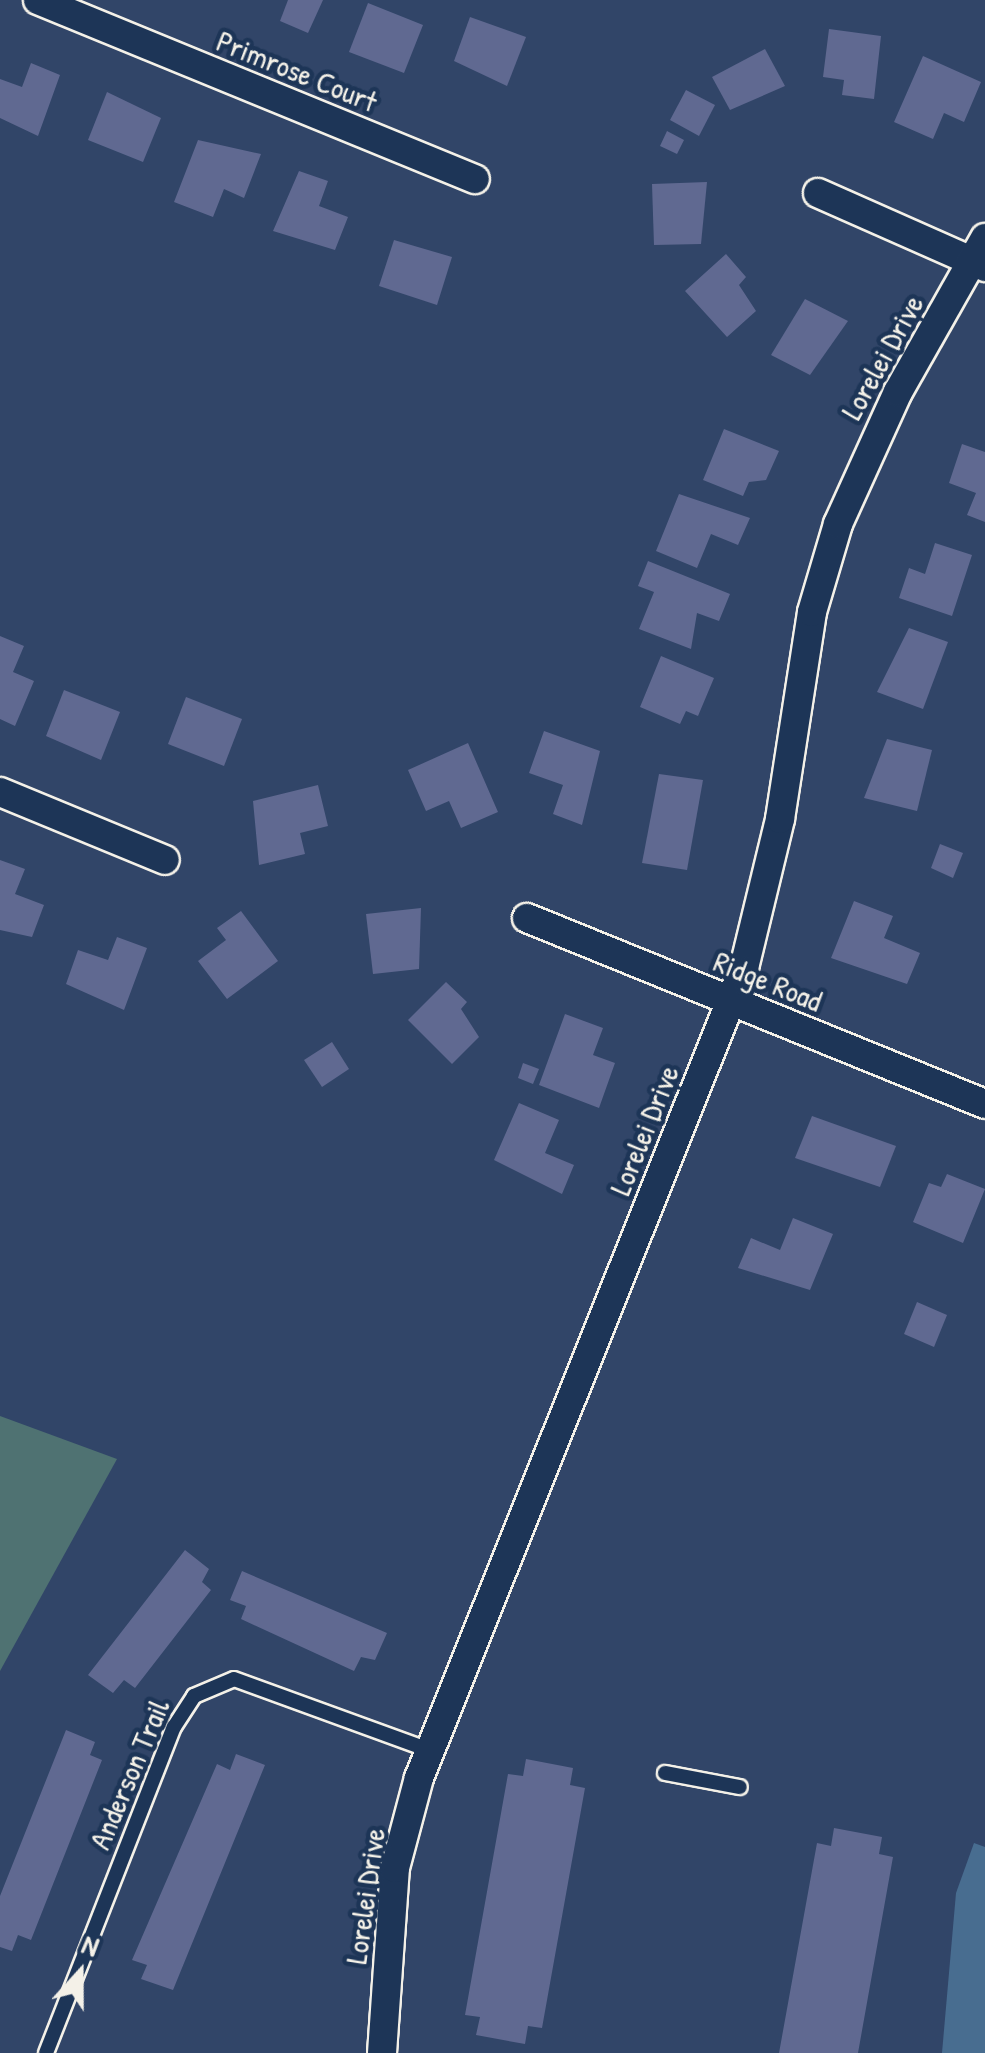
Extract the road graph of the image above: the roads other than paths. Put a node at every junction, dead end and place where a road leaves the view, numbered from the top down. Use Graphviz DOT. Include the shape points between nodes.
graph roads {
  1 [pos="38,0"];
  2 [pos="475,179"];
  3 [pos="818,193"];
  4 [pos="981,256"];
  5 [pos="0,792"];
  6 [pos="165,860"];
  7 [pos="527,918"];
  8 [pos="730,1001"];
  9 [pos="985,1104"];
  10 [pos="428,1750"];
  11 [pos="664,1773"];
  12 [pos="740,1787"];
  13 [pos="46,2053"];
  14 [pos="382,2053"];
  1 -- 2 [label="street, Primrose Court"];
  3 -- 4 [label="street"];
  4 -- 8 [label="street, Lorelei Drive" via="863,460 838,524 812,612 764,898"];
  5 -- 6 [label="street"];
  7 -- 8 [label="street, Ridge Road"];
  8 -- 9 [label="street, Ridge Road"];
  8 -- 10 [label="street, Lorelei Drive"];
  10 -- 13 [label="lane, Anderson Trail" via="234,1680 194,1696 174,1727"];
  10 -- 14 [label="street, Lorelei Drive" via="396,1868"];
  11 -- 12 [label="lane"];
}
